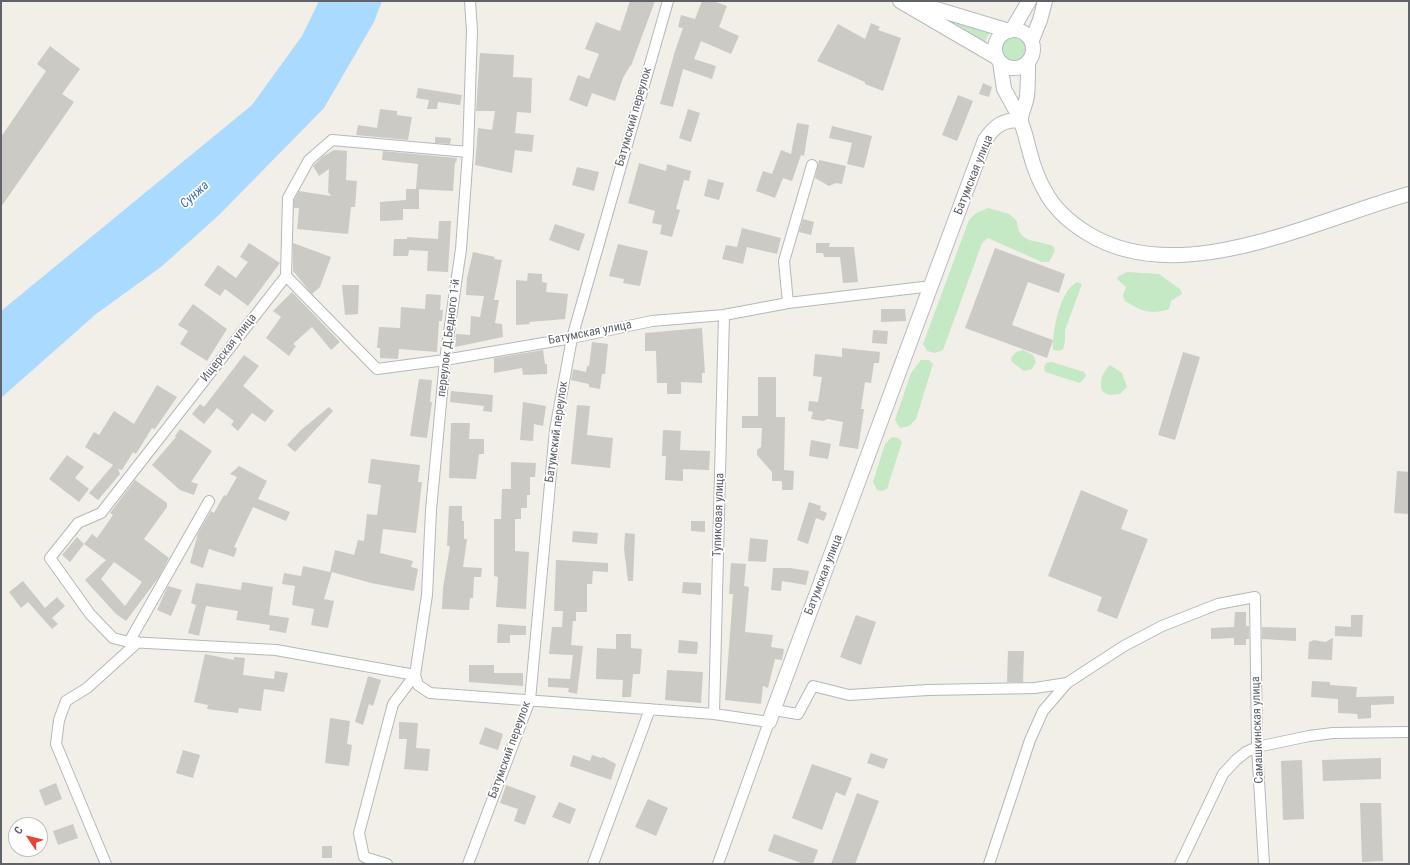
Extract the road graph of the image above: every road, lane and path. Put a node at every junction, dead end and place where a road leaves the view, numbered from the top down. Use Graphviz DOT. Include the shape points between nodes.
graph roads {
  1 [pos="470,1"];
  2 [pos="668,1"];
  3 [pos="900,1"];
  4 [pos="909,1"];
  5 [pos="1029,1"];
  6 [pos="1045,1"];
  7 [pos="1010,30"];
  8 [pos="1032,40"];
  9 [pos="998,60"];
  10 [pos="1028,63"];
  11 [pos="1021,120"];
  12 [pos="468,152"];
  13 [pos="812,165"];
  14 [pos="1409,194"];
  15 [pos="286,276"];
  16 [pos="932,286"];
  17 [pos="788,303"];
  18 [pos="724,315"];
  19 [pos="572,338"];
  20 [pos="445,360"];
  21 [pos="209,501"];
  22 [pos="133,642"];
  23 [pos="415,675"];
  24 [pos="1067,683"];
  25 [pos="530,700"];
  26 [pos="650,710"];
  27 [pos="714,714"];
  28 [pos="772,716"];
  29 [pos="1409,732"];
  30 [pos="1257,747"];
  31 [pos="106,864"];
  32 [pos="385,864"];
  33 [pos="468,864"];
  34 [pos="593,864"];
  35 [pos="718,864"];
  36 [pos="989,864"];
  37 [pos="1180,864"];
  38 [pos="1264,864"];
  1 -- 12 [label="street, переулок Д.Бедного 1-й" via="472,31"];
  2 -- 19 [label="street, Батумский переулок"];
  3 -- 9 [label="street"];
  4 -- 7 [label="street"];
  5 -- 7 [label="street"];
  6 -- 8 [label="street"];
  7 -- 8 [label="street" via="1024,32"];
  7 -- 9 [label="street" via="997,41 995,52"];
  8 -- 10 [label="street" via="1033,52"];
  9 -- 10 [label="street" via="1017,69"];
  9 -- 11 [label="street" via="1004,89"];
  10 -- 11 [label="street" via="1027,97"];
  11 -- 14 [label="street" via="1032,162 1041,184 1061,215 1095,239 1136,253 1183,255 1236,248"];
  11 -- 16 [label="street, Батумская улица" via="1009,120 999,124 985,140"];
  12 -- 15 [label="street" via="332,140 309,160 288,198"];
  12 -- 20 [label="street, переулок Д.Бедного 1-й" via="461,249"];
  13 -- 17 [label="street" via="784,261"];
  15 -- 20 [label="street, Батумская улица" via="377,369"];
  15 -- 22 [label="street, Ищерская улица" via="101,513 78,523 50,558 90,614 113,638"];
  16 -- 17 [label="street, Батумская улица"];
  16 -- 28 [label="street, Батумская улица"];
  17 -- 18 [label="street, Батумская улица"];
  18 -- 19 [label="street, Батумская улица" via="652,321"];
  18 -- 27 [label="street, Тупиковая улица"];
  19 -- 20 [label="street, Батумская улица"];
  19 -- 25 [label="street, Батумский переулок" via="555,430"];
  20 -- 23 [label="street, переулок Д.Бедного 1-й" via="431,510 427,595"];
  21 -- 22 [label="street"];
  22 -- 23 [label="street" via="276,650"];
  22 -- 31 [label="street" via="87,688 66,701 59,720 56,744"];
  23 -- 25 [label="street" via="418,685 430,693"];
  23 -- 32 [label="street" via="393,704 359,833 364,857"];
  24 -- 28 [label="street" via="1035,688 928,690 849,695 813,686 798,714"];
  24 -- 30 [label="street, Самашкинская улица" via="1124,646 1162,626 1218,604 1255,597"];
  24 -- 36 [label="street" via="1043,711 1030,740"];
  25 -- 26 [label="street"];
  25 -- 33 [label="street, Батумский переулок"];
  26 -- 27 [label="street"];
  26 -- 34 [label="street"];
  27 -- 28 [label="street"];
  28 -- 35 [label="street, Батумская улица"];
  29 -- 30 [label="street" via="1333,733"];
  30 -- 37 [label="street" via="1236,760 1223,774"];
  30 -- 38 [label="street, Самашкинская улица"];
}
